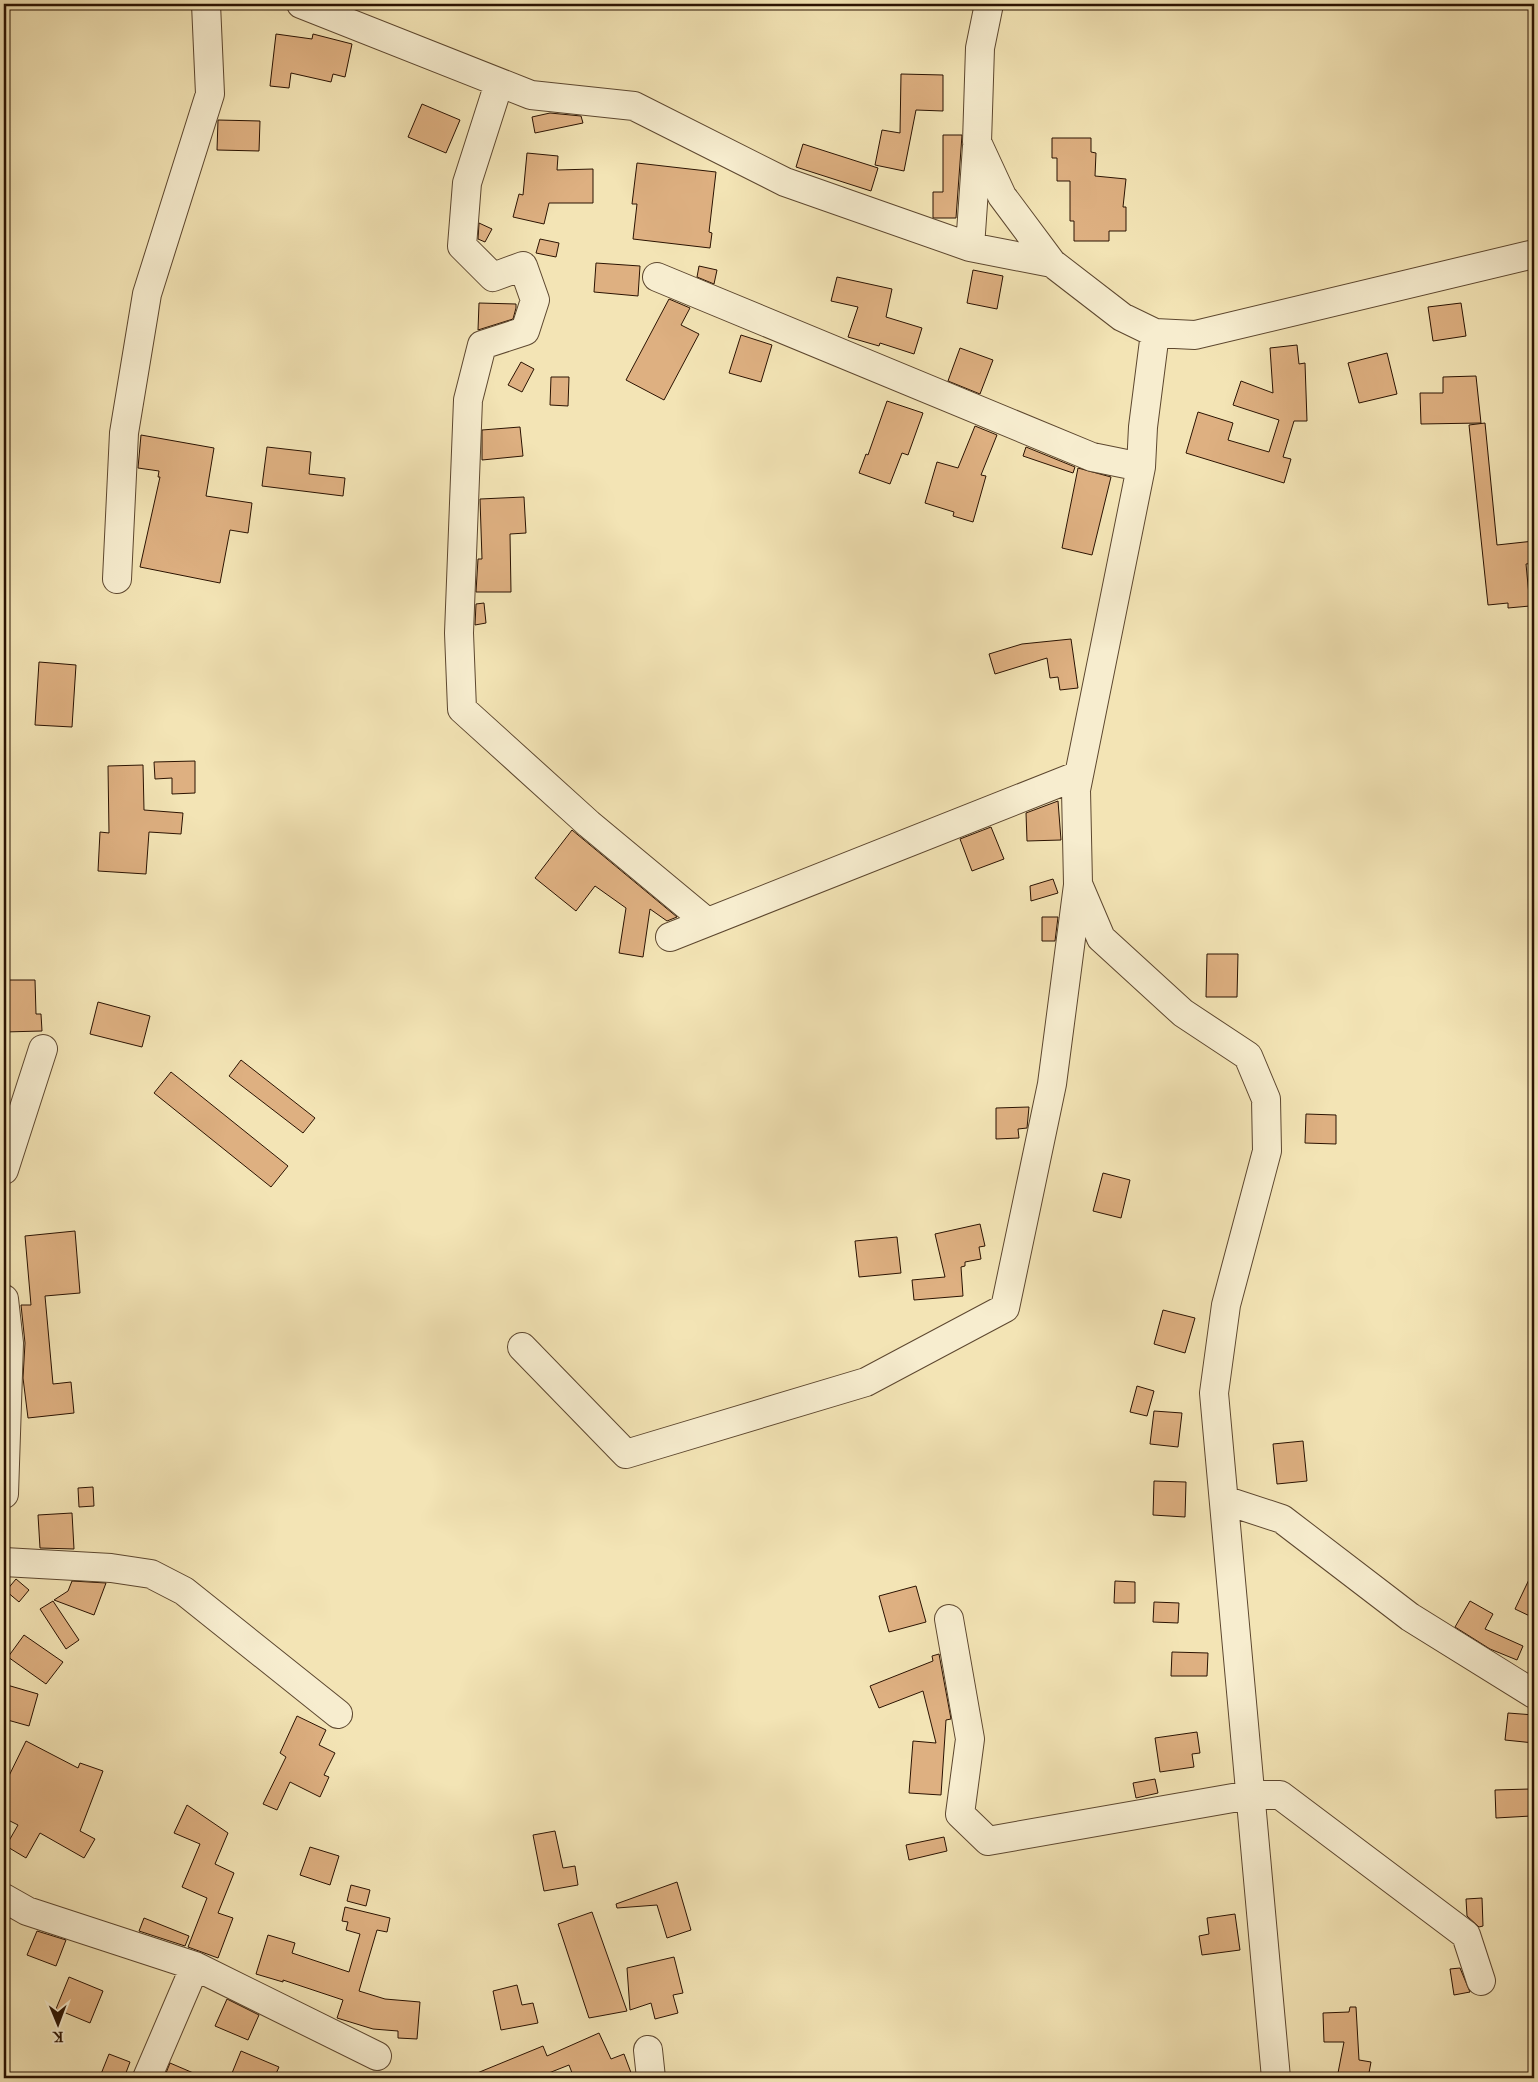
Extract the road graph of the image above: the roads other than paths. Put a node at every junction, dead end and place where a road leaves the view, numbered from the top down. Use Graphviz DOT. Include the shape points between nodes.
graph roads {
  1 [pos="206,4"];
  2 [pos="301,4"];
  3 [pos="989,4"];
  4 [pos="499,83"];
  5 [pos="977,142"];
  6 [pos="970,247"];
  7 [pos="1534,254"];
  8 [pos="1052,263"];
  9 [pos="656,276"];
  10 [pos="1155,333"];
  11 [pos="1141,467"];
  12 [pos="117,579"];
  13 [pos="1079,775"];
  14 [pos="1078,884"];
  15 [pos="707,922"];
  16 [pos="670,937"];
  17 [pos="43,1049"];
  18 [pos="4,1170"];
  19 [pos="4,1299"];
  20 [pos="522,1347"];
  21 [pos="4,1494"];
  22 [pos="1224,1500"];
  23 [pos="4,1562"];
  24 [pos="949,1619"];
  25 [pos="1534,1694"];
  26 [pos="338,1714"];
  27 [pos="1250,1795"];
  28 [pos="4,1898"];
  29 [pos="195,1966"];
  30 [pos="1481,1981"];
  31 [pos="648,2050"];
  32 [pos="377,2056"];
  33 [pos="147,2078"];
  34 [pos="651,2078"];
  35 [pos="1276,2078"];
  1 -- 12 [label="street" via="210,94 147,294 124,433"];
  2 -- 4 [label="street"];
  3 -- 5 [label="street" via="980,48"];
  4 -- 6 [label="street" via="531,95 634,106 785,182"];
  4 -- 15 [label="street" via="467,183 462,246 493,277 524,266 536,300 525,331 482,345 468,400 459,633 462,709 589,824"];
  5 -- 6 [label="street"];
  5 -- 8 [label="street" via="1002,196"];
  6 -- 8 [label="street"];
  7 -- 10 [label="street" via="1195,335"];
  8 -- 10 [label="street" via="1122,317"];
  9 -- 11 [label="street" via="1092,457"];
  10 -- 11 [label="street"];
  11 -- 13 [label="street"];
  13 -- 14 [label="street" via="1076,790"];
  13 -- 15 [label="street"];
  14 -- 20 [label="street" via="1052,1084 1005,1308 866,1382 626,1454"];
  14 -- 22 [label="street" via="1101,938 1183,1013 1248,1056 1266,1099 1267,1151 1226,1305 1214,1393"];
  15 -- 16 [label="street"];
  17 -- 18 [label="street"];
  19 -- 21 [label="street" via="9,1343"];
  22 -- 25 [label="street" via="1282,1519 1410,1617"];
  22 -- 27 [label="street"];
  23 -- 26 [label="street" via="111,1568 151,1574 184,1591"];
  24 -- 27 [label="street" via="970,1739 960,1814 988,1841"];
  27 -- 30 [label="street" via="1280,1795 1466,1935"];
  27 -- 35 [label="street"];
  28 -- 29 [label="street" via="27,1911"];
  29 -- 32 [label="street"];
  29 -- 33 [label="street"];
  31 -- 34 [label="street"];
}
